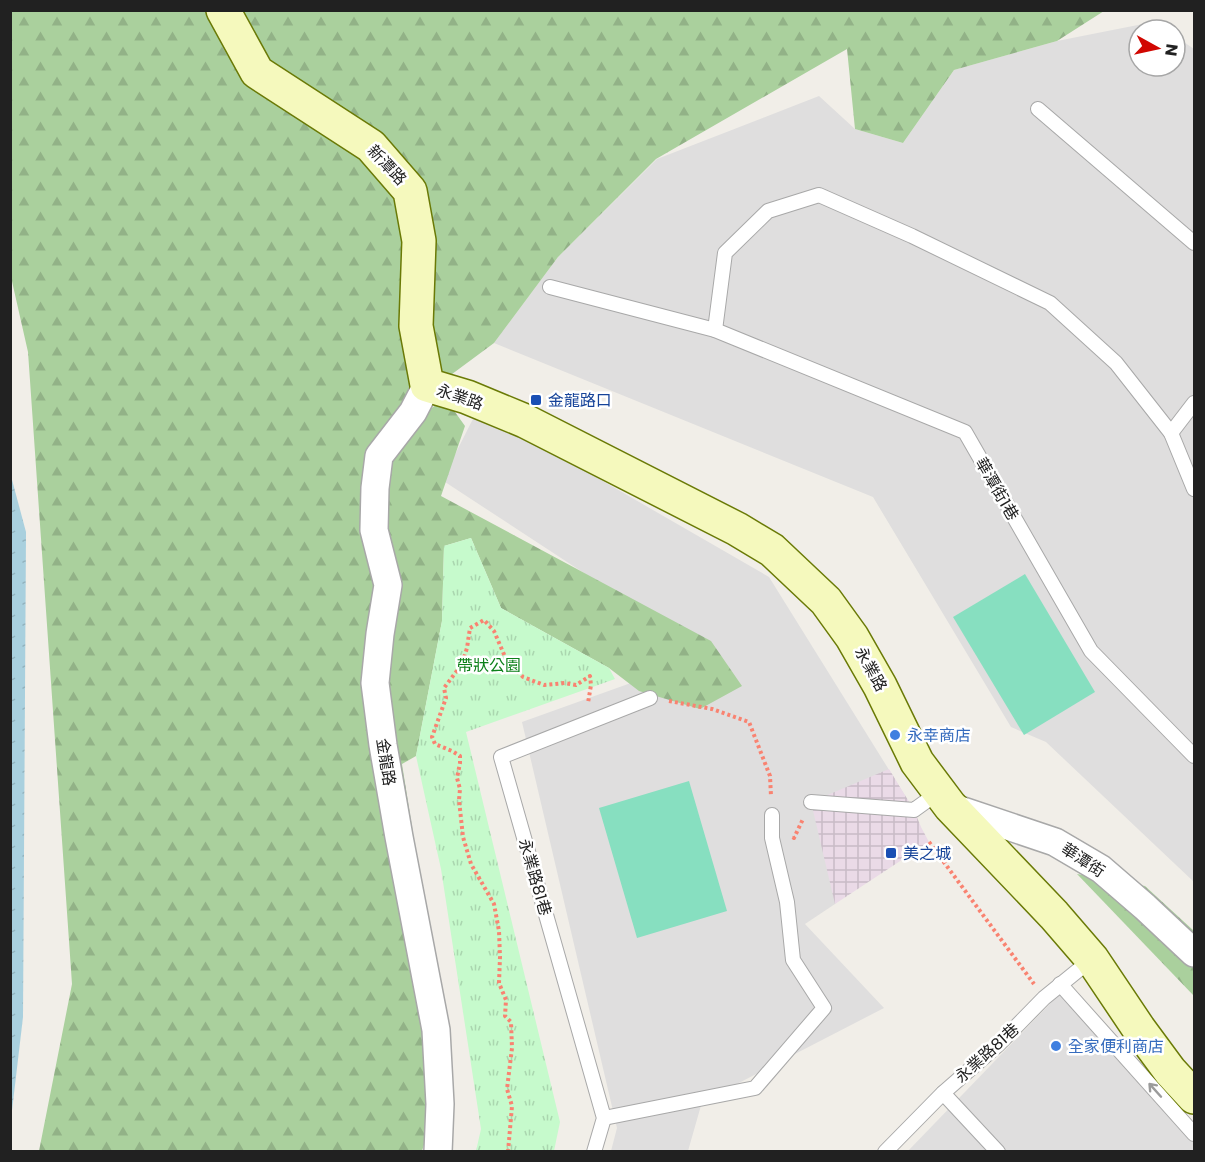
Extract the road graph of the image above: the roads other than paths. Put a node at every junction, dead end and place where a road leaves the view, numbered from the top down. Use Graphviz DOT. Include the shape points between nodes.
graph roads {
  1 [pos="223,10"];
  2 [pos="1038,109"];
  3 [pos="1194,243"];
  4 [pos="550,287"];
  5 [pos="715,330"];
  6 [pos="427,386"];
  7 [pos="1194,403"];
  8 [pos="1171,433"];
  9 [pos="1194,489"];
  10 [pos="650,698"];
  11 [pos="1194,756"];
  12 [pos="944,799"];
  13 [pos="811,802"];
  14 [pos="772,815"];
  15 [pos="1194,952"];
  16 [pos="1092,958"];
  17 [pos="1060,984"];
  18 [pos="943,1093"];
  19 [pos="1194,1097"];
  20 [pos="604,1118"];
  21 [pos="1194,1134"];
  22 [pos="438,1152"];
  23 [pos="594,1152"];
  24 [pos="885,1152"];
  25 [pos="999,1152"];
  1 -- 6 [label="street, 新潭路" via="257,72 371,146 410,191 419,241 416,326"];
  2 -- 3 [label="lane"];
  4 -- 5 [label="lane, 華潭街1巷"];
  5 -- 8 [label="lane" via="726,253 768,211 819,195 1050,303 1116,363"];
  5 -- 11 [label="lane, 華潭街1巷" via="964,432 1091,651"];
  6 -- 12 [label="street, 永業路" via="467,397 525,421 772,550 826,601 852,637 917,762"];
  6 -- 22 [label="street, 金龍路" via="413,412 379,456 374,530 388,585 375,683 393,803 436,1030"];
  7 -- 8 [label="lane"];
  8 -- 9 [label="lane"];
  10 -- 20 [label="lane, 永業路81巷" via="501,757"];
  12 -- 13 [label="lane" via="914,810"];
  12 -- 15 [label="street, 華潭街" via="1055,842 1101,869"];
  12 -- 16 [label="street, 永業路"];
  14 -- 20 [label="lane" via="772,838 788,902 793,960 824,1008 755,1088"];
  16 -- 17 [label="lane, 永業路81巷"];
  16 -- 19 [label="street, 永業路" via="1139,1029"];
  17 -- 18 [label="lane, 永業路81巷"];
  21 -- 17 [label="lane, one-way"];
  18 -- 24 [label="lane, 永業路81巷"];
  18 -- 25 [label="lane"];
  20 -- 23 [label="lane"];
}
